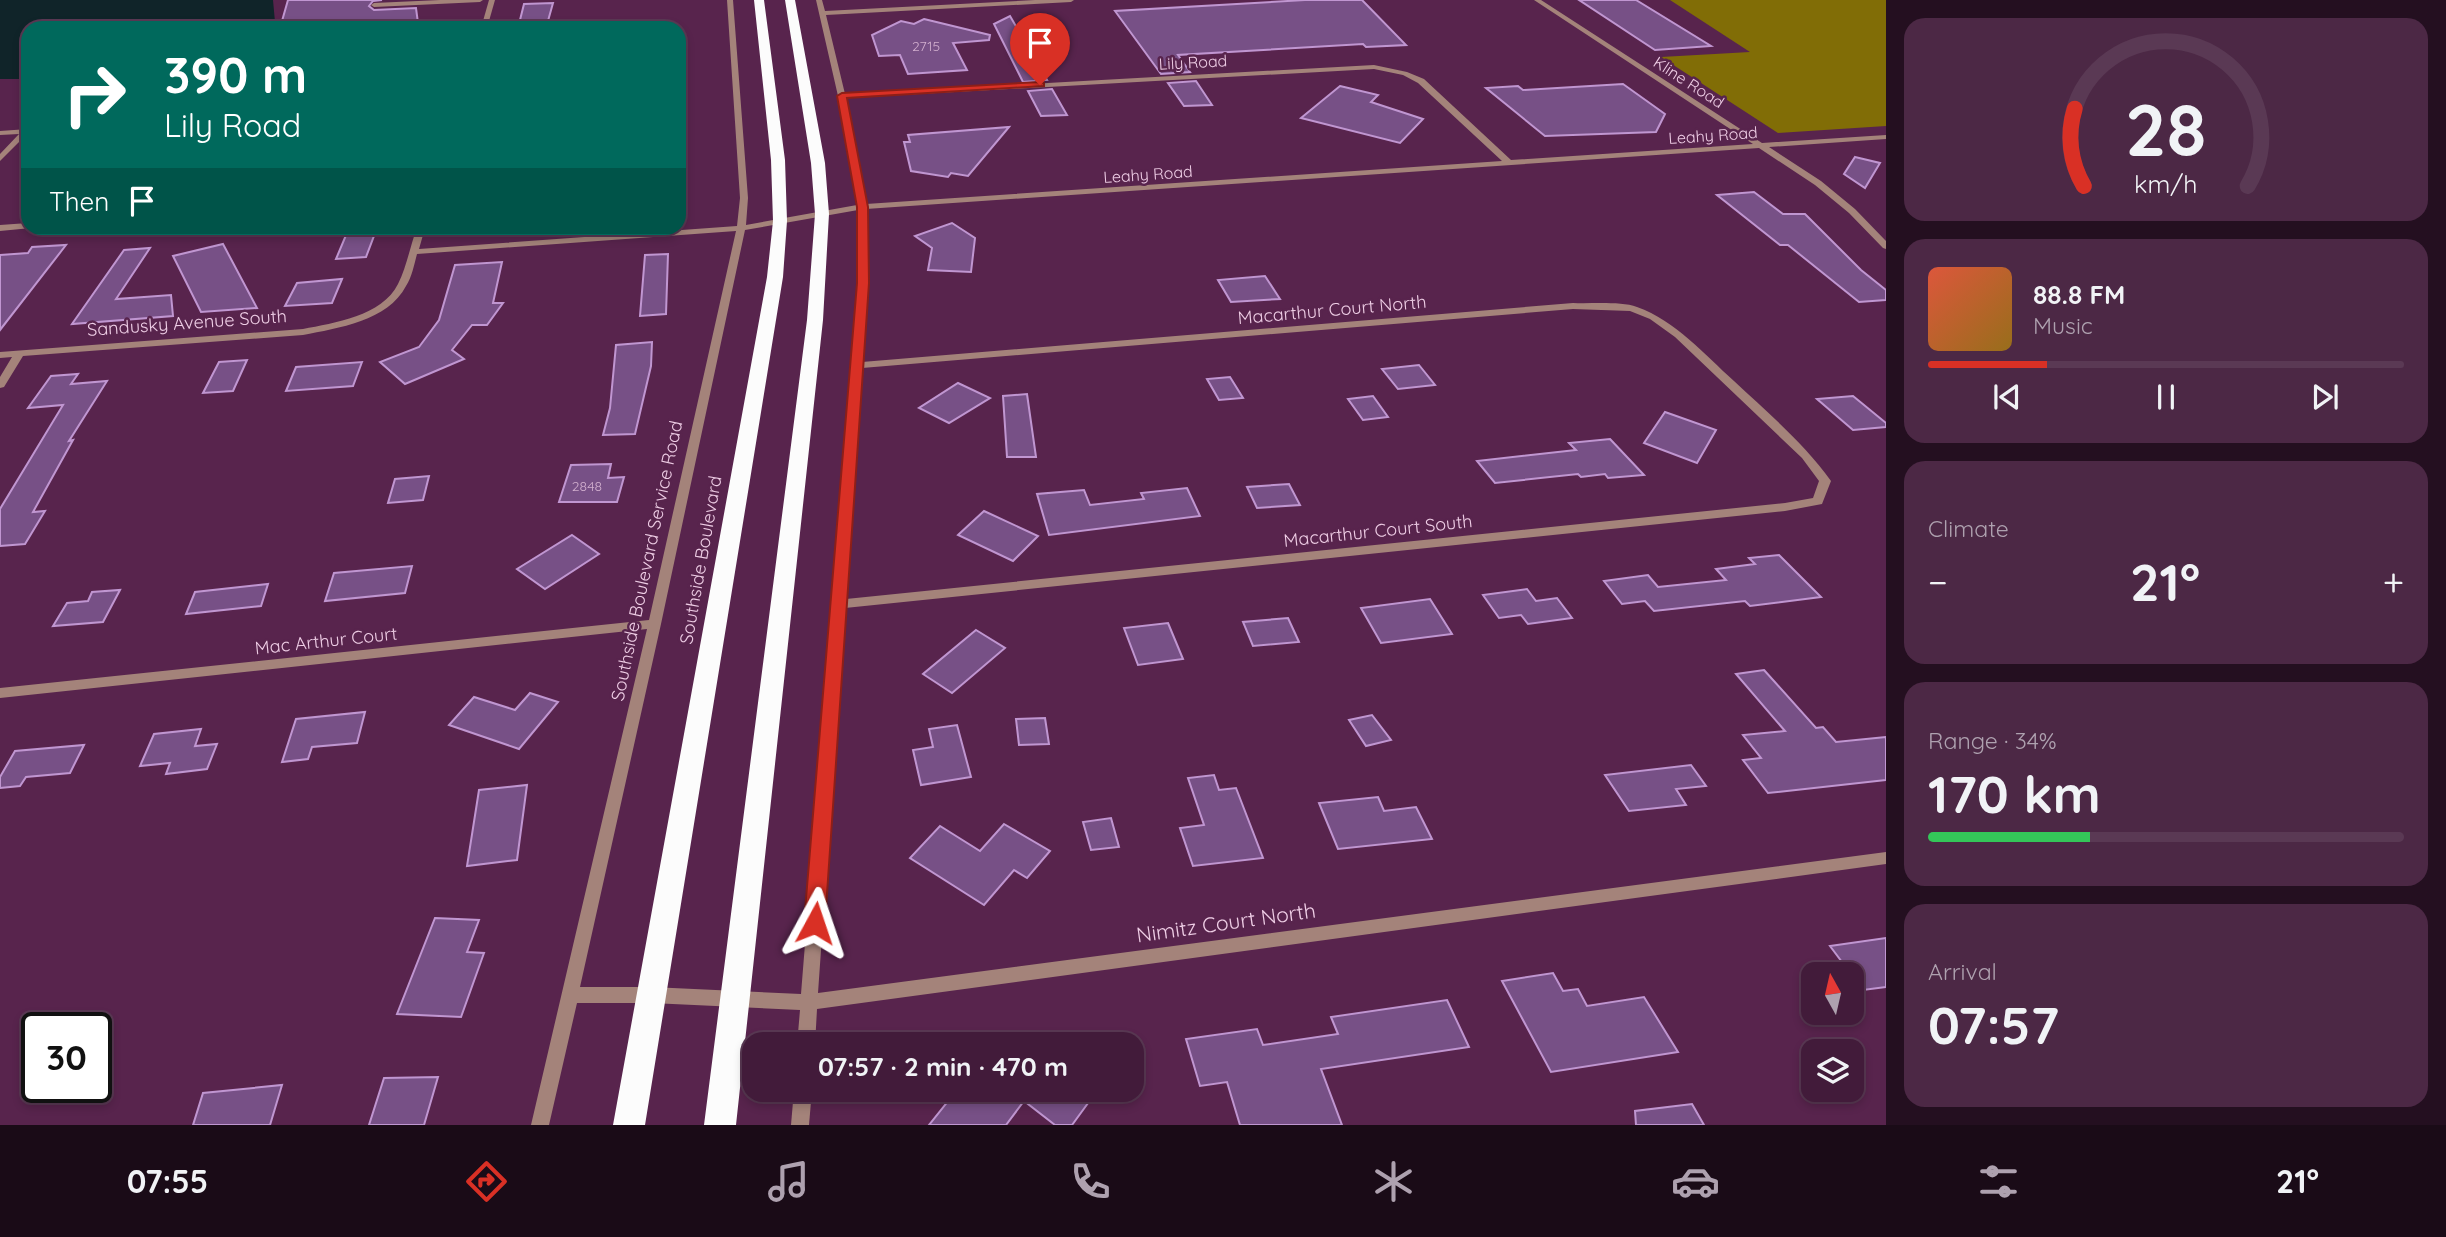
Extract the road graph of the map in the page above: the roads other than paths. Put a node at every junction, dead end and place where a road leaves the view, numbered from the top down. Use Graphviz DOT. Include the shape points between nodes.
graph roads {
  1 [pos="480,0"];
  2 [pos="492,0"];
  3 [pos="730,0"];
  4 [pos="759,0"];
  5 [pos="790,0"];
  6 [pos="1071,0"];
  7 [pos="1537,0"];
  8 [pos="374,5"];
  9 [pos="820,6"];
  10 [pos="486,21"];
  11 [pos="842,96"];
  12 [pos="21,131"];
  13 [pos="0,133"];
  14 [pos="21,137"];
  15 [pos="1886,137"];
  16 [pos="1762,146"];
  17 [pos="0,159"];
  18 [pos="1510,164"];
  19 [pos="863,207"];
  20 [pos="822,214"];
  21 [pos="780,221"];
  22 [pos="21,226"];
  23 [pos="0,228"];
  24 [pos="741,228"];
  25 [pos="686,232"];
  26 [pos="419,235"];
  27 [pos="649,235"];
  28 [pos="1886,246"];
  29 [pos="413,253"];
  30 [pos="20,354"];
  31 [pos="0,355"];
  32 [pos="857,365"];
  33 [pos="0,385"];
  34 [pos="1770,420"];
  35 [pos="840,604"];
  36 [pos="656,624"];
  37 [pos="0,693"];
  38 [pos="1886,858"];
  39 [pos="570,995"];
  40 [pos="651,995"];
  41 [pos="735,1000"];
  42 [pos="808,1002"];
  43 [pos="807,1032"];
  44 [pos="802,1102"];
  45 [pos="540,1125"];
  46 [pos="629,1125"];
  47 [pos="720,1125"];
  48 [pos="800,1125"];
  1 -- 8 [label="street"];
  2 -- 10 [label="street"];
  3 -- 24 [label="street, Southside Boulevard Service Road" via="744,198"];
  4 -- 21 [label="highway, Southside Boulevard" via="778,158"];
  5 -- 20 [label="highway" via="818,163"];
  6 -- 9 [label="street"];
  7 -- 16 [label="street, Kline Road"];
  9 -- 11 [label="street"];
  11 -- 18 [label="street, Lily Road" via="1374,67 1421,81"];
  11 -- 19 [label="street"];
  12 -- 13 [label="street"];
  14 -- 17 [label="street"];
  15 -- 16 [label="street, Leahy Road"];
  16 -- 18 [label="street, Leahy Road"];
  16 -- 28 [label="street, Kline Road" via="1818,183"];
  18 -- 19 [label="street, Leahy Road"];
  19 -- 20 [label="street, Leahy Road"];
  19 -- 32 [label="street"];
  20 -- 21 [label="street, Leahy Road"];
  20 -- 41 [label="highway" via="815,320"];
  21 -- 24 [label="street, Leahy Road"];
  21 -- 40 [label="highway, Southside Boulevard" via="756,401"];
  22 -- 23 [label="street"];
  24 -- 25 [label="street, Leahy Road"];
  24 -- 36 [label="street, Southside Boulevard Service Road"];
  26 -- 29 [label="street, Sandusky Avenue South"];
  27 -- 29 [label="street, Leahy Road"];
  29 -- 30 [label="street, Sandusky Avenue South" via="397,293 346,323 303,331"];
  30 -- 31 [label="street, Sandusky Avenue South"];
  30 -- 33 [label="street"];
  32 -- 34 [label="street, Macarthur Court North" via="1601,306 1631,308 1653,317"];
  32 -- 35 [label="street"];
  34 -- 35 [label="street, Macarthur Court South" via="1825,481 1818,501"];
  35 -- 42 [label="street"];
  36 -- 37 [label="street, Mac Arthur Court"];
  36 -- 39 [label="street, Southside Boulevard Service Road"];
  38 -- 42 [label="street, Nimitz Court North"];
  39 -- 40 [label="street, Nimitz Court North"];
  39 -- 45 [label="street, Southside Boulevard Service Road"];
  40 -- 41 [label="street, Nimitz Court North"];
  40 -- 46 [label="highway, Southside Boulevard"];
  41 -- 42 [label="street, Nimitz Court North"];
  41 -- 47 [label="highway"];
  42 -- 43 [label="street"];
  44 -- 48 [label="street"];
}
